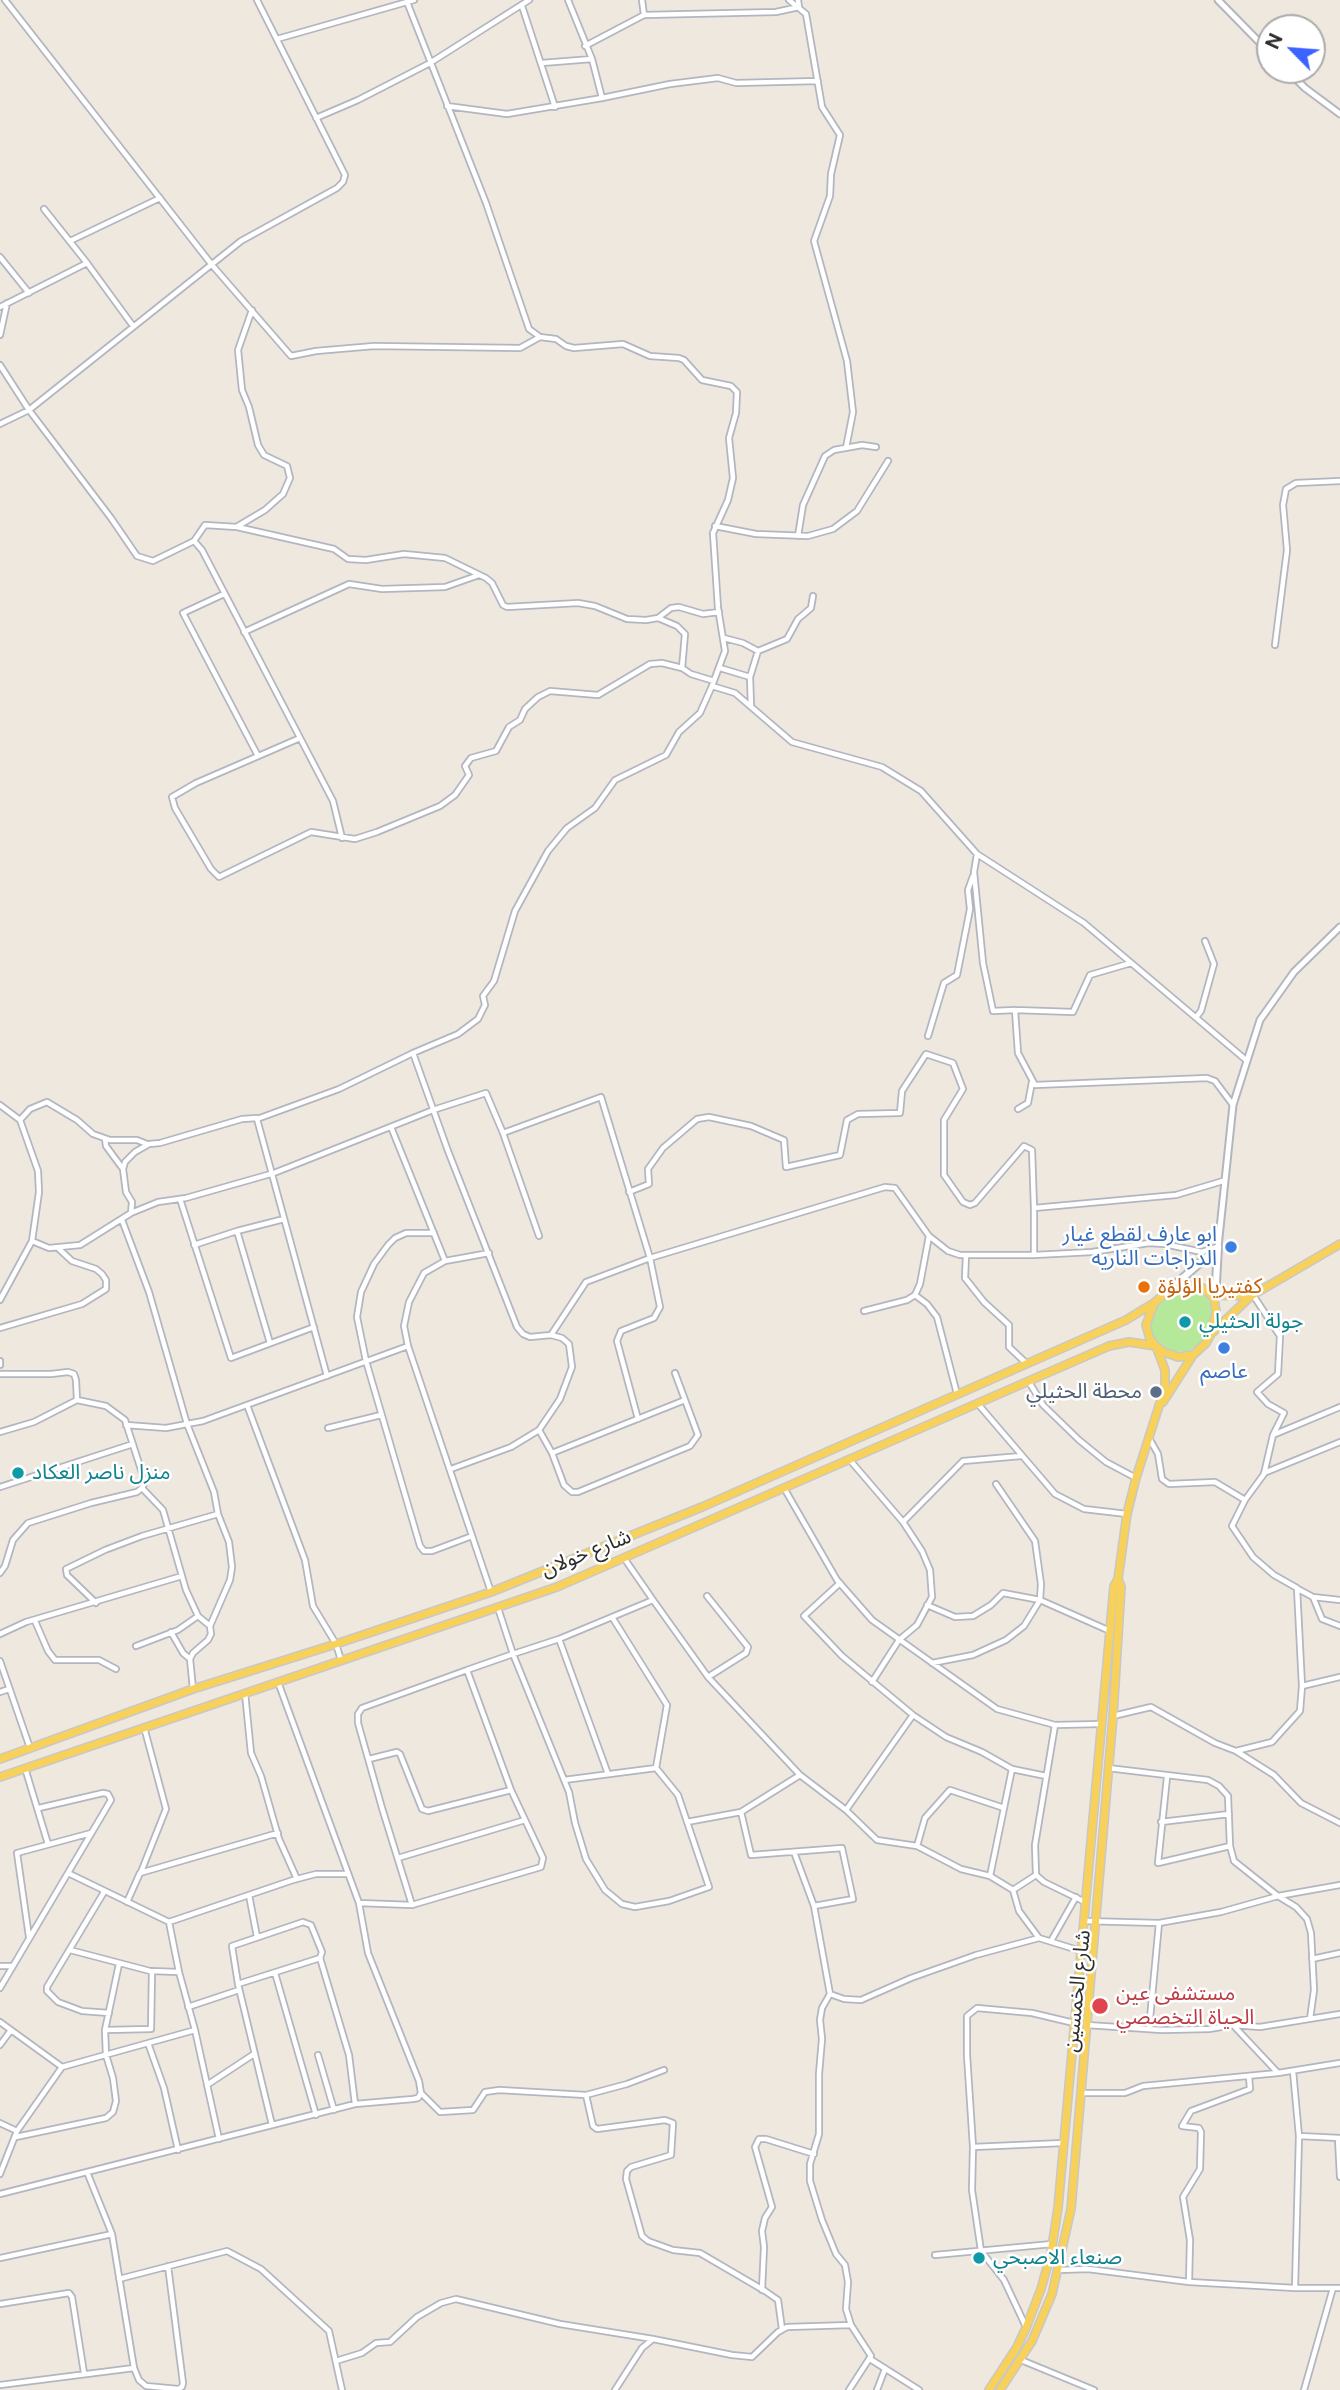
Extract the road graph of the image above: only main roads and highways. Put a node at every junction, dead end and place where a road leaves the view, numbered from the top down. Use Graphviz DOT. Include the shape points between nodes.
graph roads {
  1 [pos="1340,1244"];
  2 [pos="1168,1291"];
  3 [pos="1212,1295"];
  4 [pos="1252,1295"];
  5 [pos="1154,1303"];
  6 [pos="1212,1332"];
  7 [pos="1156,1346"];
  8 [pos="1193,1355"];
  9 [pos="1161,1405"];
  10 [pos="702,1507"];
  11 [pos="705,1521"];
  12 [pos="1118,1579"];
  13 [pos="0,1759"];
  14 [pos="0,1777"];
  15 [pos="1069,2067"];
  16 [pos="1082,2067"];
  17 [pos="1041,2289"];
  18 [pos="1052,2294"];
  19 [pos="989,2390"];
  20 [pos="1000,2390"];
  1 -- 4 [label="main road"];
  2 -- 3 [label="main road" via="1192,1285"];
  2 -- 3 [label="main road" via="1217,1247"];
  2 -- 5 [label="main road"];
  3 -- 4 [label="main road"];
  3 -- 6 [label="main road" via="1216,1312"];
  4 -- 6 [label="main road"];
  5 -- 7 [label="main road" via="1146,1325"];
  5 -- 10 [label="main road, شارع خولان" via="1126,1320"];
  6 -- 8 [label="main road"];
  7 -- 8 [label="main road" via="1172,1356"];
  7 -- 9 [label="main road, شارع الخمسين" via="1166,1378"];
  7 -- 11 [label="main road, شارع خولان" via="1119,1343"];
  8 -- 9 [label="main road, شارع الخمسين"];
  9 -- 12 [label="main road, شارع الخمسين" via="1127,1514"];
  10 -- 11 [label="main road"];
  10 -- 13 [label="main road, شارع خولان" via="491,1591 193,1689"];
  11 -- 14 [label="main road, شارع خولان" via="557,1587"];
  12 -- 15 [label="main road, شارع الخمسين"];
  12 -- 16 [label="main road, شارع الخمسين" via="1112,1716"];
  15 -- 16 [label="main road"];
  15 -- 17 [label="main road, شارع الخمسين" via="1058,2208"];
  16 -- 18 [label="main road, شارع الخمسين" via="1071,2209"];
  17 -- 18 [label="main road"];
  17 -- 19 [label="main road, شارع الخمسين" via="1017,2347"];
  18 -- 20 [label="main road, شارع الخمسين" via="1021,2360"];
}
